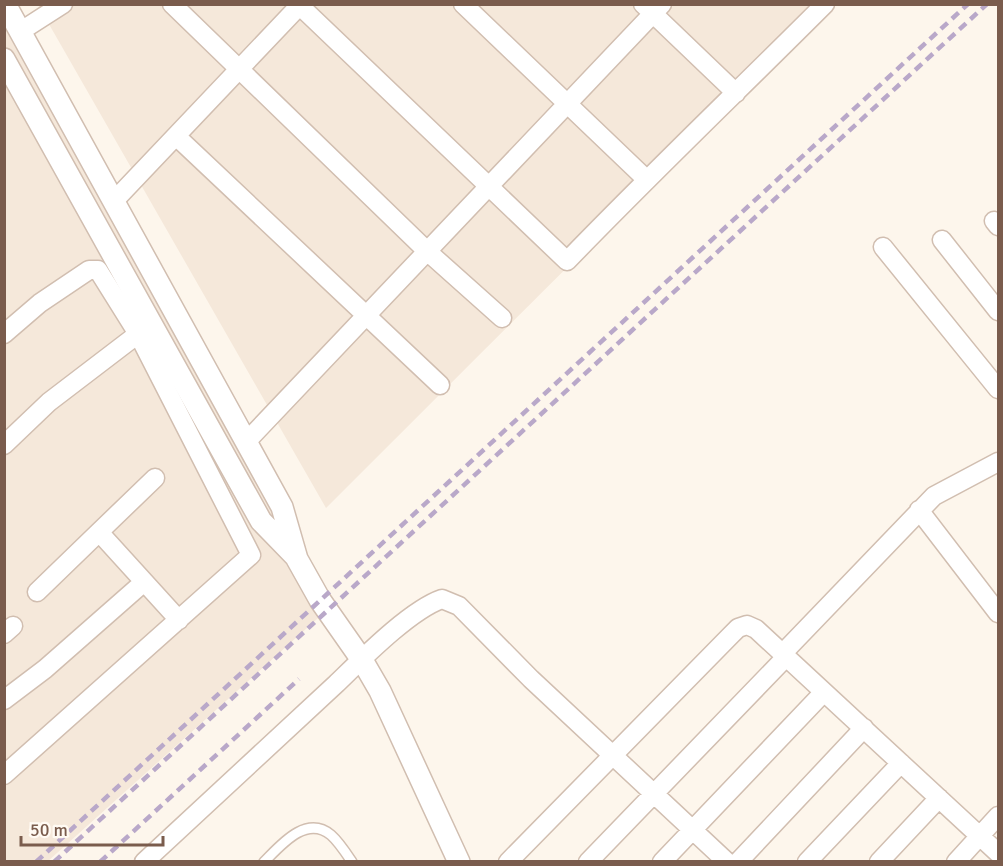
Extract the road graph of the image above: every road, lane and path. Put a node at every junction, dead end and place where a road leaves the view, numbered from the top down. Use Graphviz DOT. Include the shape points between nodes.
graph roads {
  1 [pos="5,4"];
  2 [pos="63,4"];
  3 [pos="172,4"];
  4 [pos="463,4"];
  5 [pos="300,5"];
  6 [pos="821,6"];
  7 [pos="653,8"];
  8 [pos="21,31"];
  9 [pos="4,59"];
  10 [pos="239,70"];
  11 [pos="736,93"];
  12 [pos="567,105"];
  13 [pos="176,136"];
  14 [pos="646,179"];
  15 [pos="490,186"];
  16 [pos="114,201"];
  17 [pos="942,240"];
  18 [pos="884,247"];
  19 [pos="428,252"];
  20 [pos="999,311"];
  21 [pos="366,316"];
  22 [pos="502,318"];
  23 [pos="4,334"];
  24 [pos="138,334"];
  25 [pos="440,386"];
  26 [pos="999,389"];
  27 [pos="246,442"];
  28 [pos="4,445"];
  29 [pos="999,462"];
  30 [pos="155,478"];
  31 [pos="920,510"];
  32 [pos="99,532"];
  33 [pos="297,559"];
  34 [pos="144,582"];
  35 [pos="37,592"];
  36 [pos="996,606"];
  37 [pos="178,620"];
  38 [pos="784,655"];
  39 [pos="362,660"];
  40 [pos="824,692"];
  41 [pos="4,700"];
  42 [pos="864,728"];
  43 [pos="612,755"];
  44 [pos="901,763"];
  45 [pos="4,775"];
  46 [pos="654,794"];
  47 [pos="939,798"];
  48 [pos="999,816"];
  49 [pos="692,829"];
  50 [pos="980,836"];
  51 [pos="999,853"];
  52 [pos="144,861"];
  53 [pos="264,861"];
  54 [pos="352,861"];
  55 [pos="459,861"];
  56 [pos="507,861"];
  57 [pos="588,861"];
  58 [pos="662,861"];
  59 [pos="727,861"];
  60 [pos="738,861"];
  61 [pos="807,861"];
  62 [pos="879,861"];
  63 [pos="956,861"];
  1 -- 8 [label="street"];
  2 -- 8 [label="street"];
  3 -- 10 [label="street"];
  4 -- 12 [label="street"];
  5 -- 10 [label="street"];
  5 -- 15 [label="street"];
  6 -- 11 [label="street"];
  7 -- 11 [label="street"];
  7 -- 12 [label="street"];
  8 -- 16 [label="street"];
  9 -- 33 [label="street" via="261,521"];
  10 -- 13 [label="street"];
  10 -- 19 [label="street"];
  11 -- 14 [label="street"];
  12 -- 14 [label="street"];
  12 -- 15 [label="street"];
  13 -- 16 [label="street"];
  13 -- 21 [label="street"];
  14 -- 15 [label="street" via="567,261"];
  15 -- 19 [label="street"];
  16 -- 27 [label="street"];
  17 -- 20 [label="street"];
  18 -- 26 [label="street"];
  19 -- 21 [label="street"];
  19 -- 22 [label="street"];
  21 -- 25 [label="street"];
  21 -- 27 [label="street"];
  23 -- 24 [label="street" via="40,303 94,269 101,273"];
  24 -- 28 [label="street" via="49,402"];
  24 -- 37 [label="street" via="251,555"];
  27 -- 33 [label="street" via="282,507"];
  29 -- 31 [label="street" via="934,496"];
  30 -- 32 [label="street"];
  31 -- 36 [label="street"];
  31 -- 38 [label="street"];
  32 -- 34 [label="street"];
  32 -- 35 [label="street"];
  33 -- 39 [label="street"];
  34 -- 37 [label="street"];
  34 -- 41 [label="street"];
  37 -- 45 [label="street"];
  38 -- 40 [label="street"];
  38 -- 43 [label="street" via="756,629 747,625 738,628"];
  38 -- 46 [label="street"];
  39 -- 43 [label="street" via="417,611 442,599 459,606"];
  39 -- 52 [label="street"];
  39 -- 55 [label="street"];
  40 -- 42 [label="street"];
  40 -- 49 [label="street"];
  42 -- 44 [label="street"];
  42 -- 60 [label="street"];
  43 -- 46 [label="street"];
  43 -- 56 [label="street"];
  44 -- 47 [label="street"];
  44 -- 61 [label="street"];
  46 -- 49 [label="street"];
  46 -- 57 [label="street"];
  47 -- 50 [label="street"];
  47 -- 62 [label="street"];
  48 -- 50 [label="street"];
  49 -- 58 [label="street"];
  49 -- 59 [label="street"];
  50 -- 51 [label="street"];
  50 -- 63 [label="street"];
  53 -- 54 [label="lane" via="296,832 307,828 331,834"];
}
